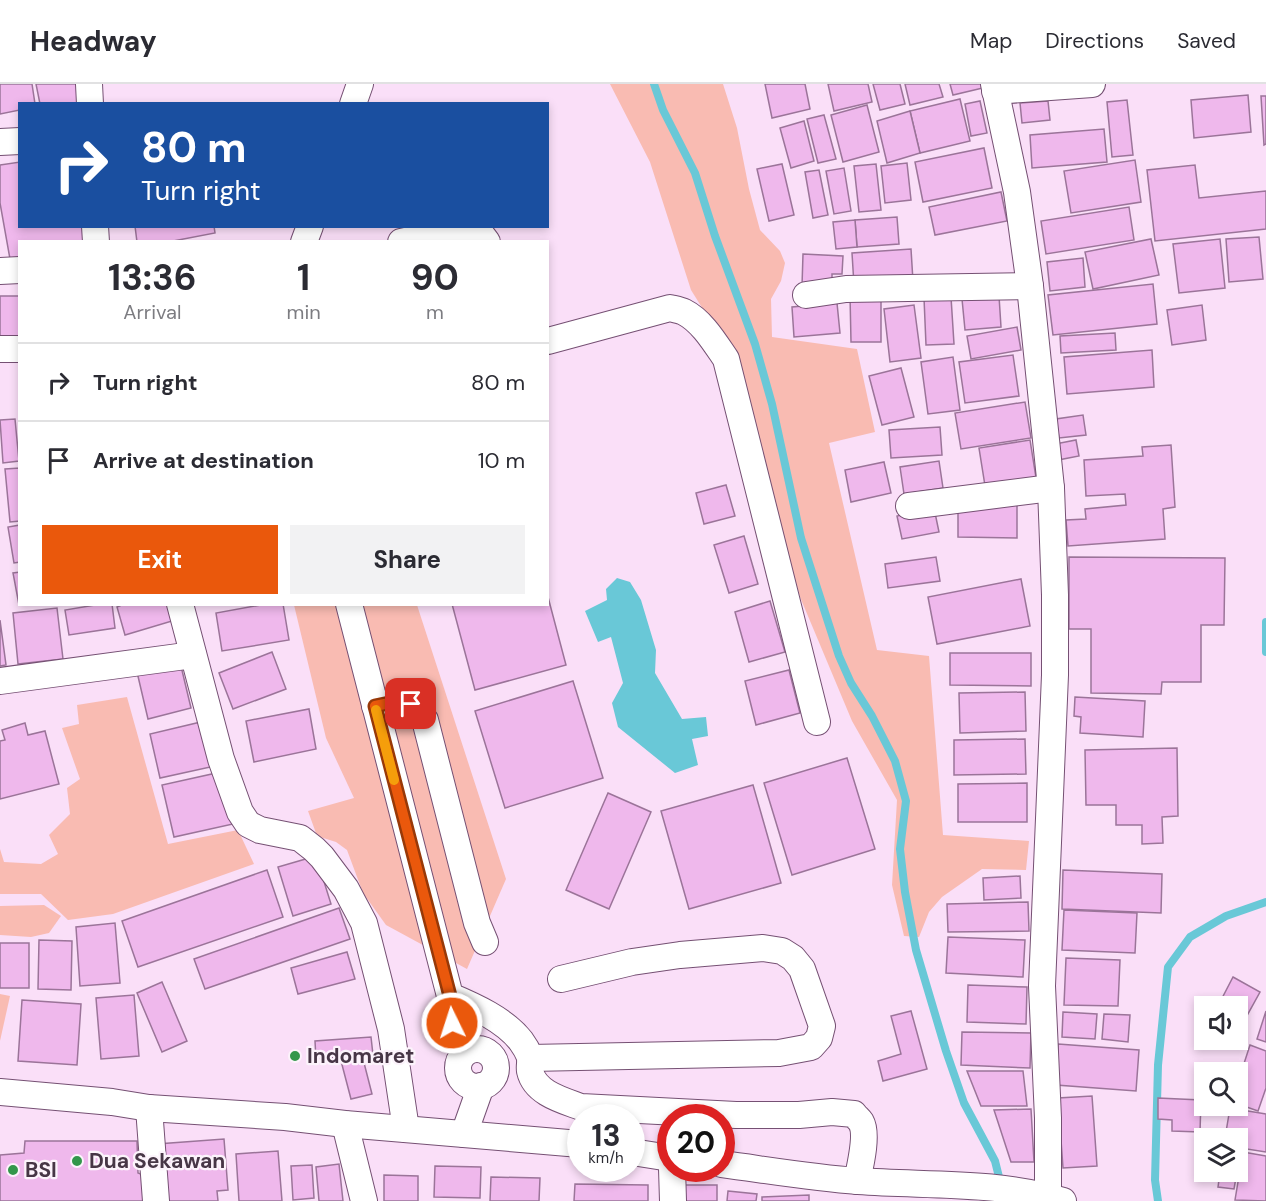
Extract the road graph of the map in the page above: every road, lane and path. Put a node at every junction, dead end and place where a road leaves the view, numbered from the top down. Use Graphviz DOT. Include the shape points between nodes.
graph roads {
  1 [pos="89,84"];
  2 [pos="360,84"];
  3 [pos="1092,84"];
  4 [pos="994,87"];
  5 [pos="90,102"];
  6 [pos="354,102"];
  7 [pos="18,141"];
  8 [pos="0,142"];
  9 [pos="410,240"];
  10 [pos="486,240"];
  11 [pos="18,270"];
  12 [pos="0,271"];
  13 [pos="1029,286"];
  14 [pos="806,296"];
  15 [pos="549,341"];
  16 [pos="0,349"];
  17 [pos="18,349"];
  18 [pos="1051,488"];
  19 [pos="909,506"];
  20 [pos="181,606"];
  21 [pos="350,606"];
  22 [pos="194,655"];
  23 [pos="0,681"];
  24 [pos="375,706"];
  25 [pos="817,722"];
  26 [pos="485,942"];
  27 [pos="561,978"];
  28 [pos="450,996"];
  29 [pos="530,1064"];
  30 [pos="488,1079"];
  31 [pos="0,1092"];
  32 [pos="149,1108"];
  33 [pos="345,1124"];
  34 [pos="406,1129"];
  35 [pos="464,1134"];
  36 [pos="567,1143"];
  37 [pos="735,1166"];
  38 [pos="857,1181"];
  39 [pos="672,1182"];
  40 [pos="1054,1200"];
  41 [pos="156,1201"];
  42 [pos="364,1201"];
  43 [pos="673,1201"];
  1 -- 5 [label="street"];
  2 -- 6 [label="street"];
  3 -- 4 [label="street"];
  4 -- 13 [label="street" via="1017,192"];
  7 -- 8 [label="street"];
  9 -- 10 [label="street" via="456,230 481,234"];
  11 -- 12 [label="street"];
  13 -- 14 [label="street" via="846,288"];
  13 -- 18 [label="street"];
  15 -- 25 [label="street" via="670,308 684,312 713,340 726,359"];
  16 -- 17 [label="street"];
  18 -- 19 [label="street"];
  18 -- 40 [label="street" via="1055,675 1042,986"];
  20 -- 22 [label="street"];
  21 -- 24 [label="street"];
  22 -- 23 [label="street"];
  22 -- 34 [label="street" via="221,759 240,812 248,824 260,830 300,838 315,849 346,889 364,923 391,1029"];
  24 -- 26 [label="street" via="399,701 411,704 424,720"];
  24 -- 28 [label="street"];
  27 -- 29 [label="street" via="680,955 763,948 782,951 802,969 822,1026 811,1047 779,1053"];
  28 -- 29 [label="street" via="512,1032"];
  28 -- 30 [label="street" via="449,1015 455,1032 468,1050 479,1048 494,1061"];
  29 -- 30 [label="street"];
  29 -- 38 [label="street" via="536,1085 581,1107 736,1115 854,1114 862,1128"];
  30 -- 35 [label="street"];
  31 -- 32 [label="street"];
  32 -- 33 [label="street"];
  32 -- 41 [label="street"];
  33 -- 34 [label="street"];
  33 -- 42 [label="street"];
  34 -- 35 [label="street"];
  35 -- 36 [label="street"];
  37 -- 38 [label="street"];
  38 -- 40 [label="street" via="973,1185"];
  39 -- 43 [label="street"];
}
